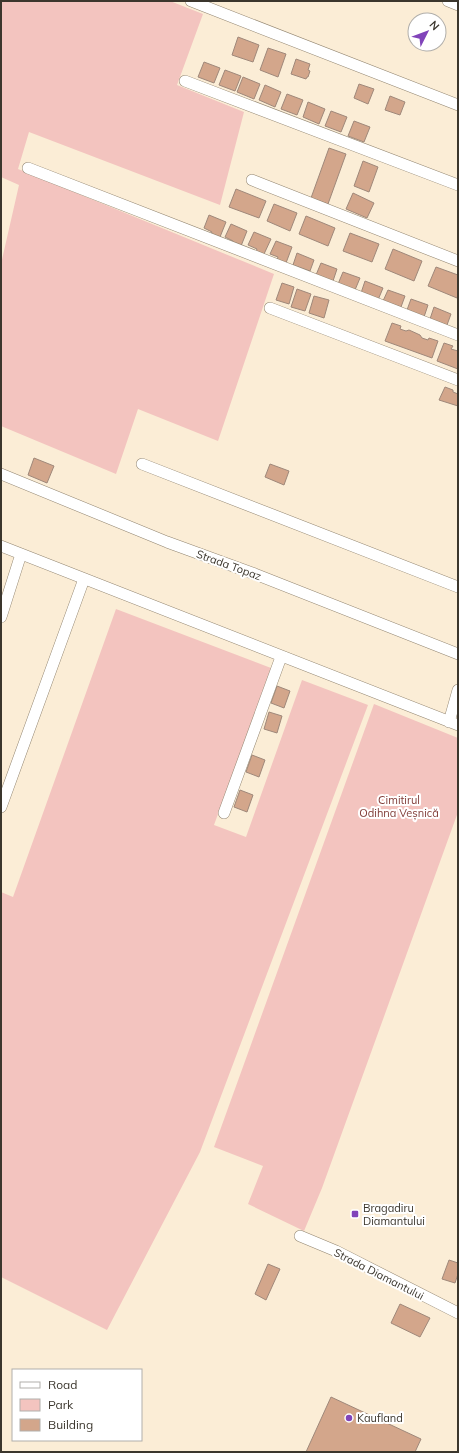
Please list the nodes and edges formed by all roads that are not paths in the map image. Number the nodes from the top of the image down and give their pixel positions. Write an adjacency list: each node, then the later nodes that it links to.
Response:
1 (192, 1): 5 (street)
2 (448, 1): 3 (street)
3 (458, 5)
4 (185, 81): 8 (street)
5 (458, 105)
6 (28, 168): 11 (street)
7 (252, 180): 9 (street)
8 (458, 185)
9 (458, 261)
10 (270, 308): 12 (street)
11 (458, 335)
12 (458, 380)
13 (142, 464): 18 (street)
14 (1, 474): 20 (street, Strada Topaz)
15 (1, 546): 16 (street)
16 (21, 554): 17 (street); 19 (street)
17 (84, 579): 21 (street); 24 (street)
18 (458, 586)
19 (1, 617)
20 (458, 654)
21 (281, 657): 23 (street); 25 (street)
22 (458, 690): 23 (street)
23 (453, 724)
24 (1, 807)
25 (224, 813)
26 (300, 1236): 27 (street, Strada Diamantului)
27 (458, 1313)

